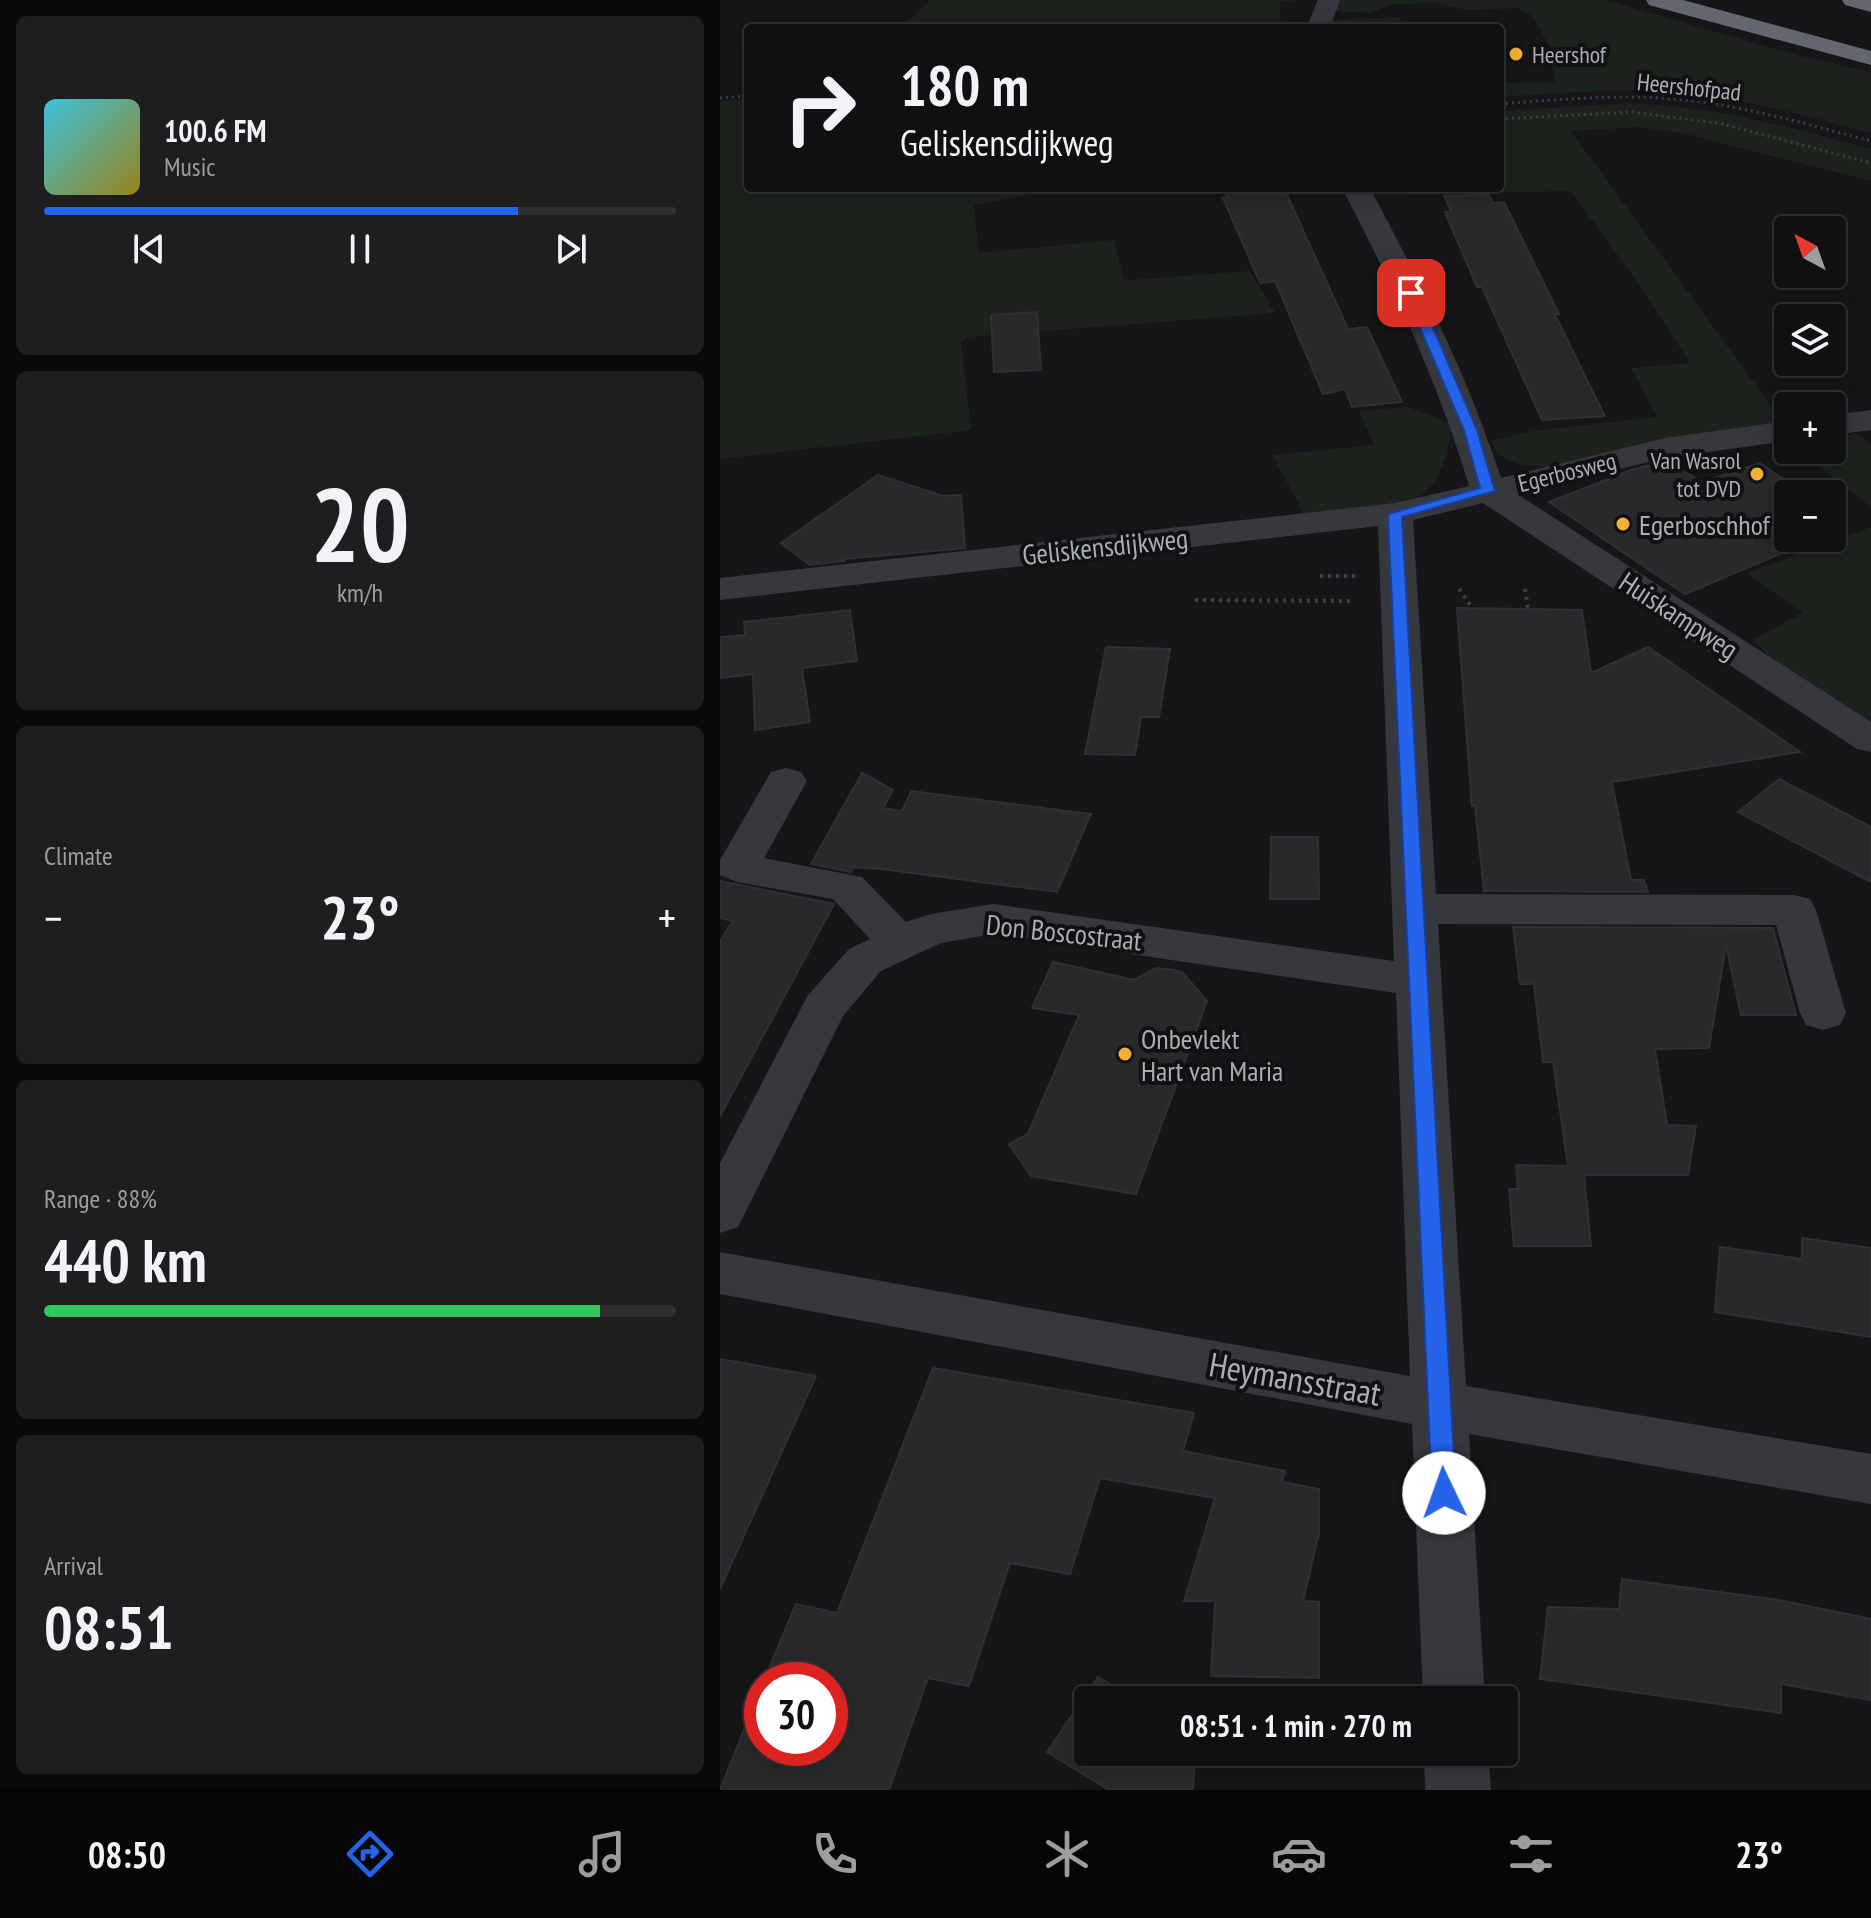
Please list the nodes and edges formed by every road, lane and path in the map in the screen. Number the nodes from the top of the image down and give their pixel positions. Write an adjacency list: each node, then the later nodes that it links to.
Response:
1 (1329, 0): 6 (street)
2 (1657, 0): 8 (highway)
3 (1742, 0): 7 (highway)
4 (1853, 0): 5 (highway)
5 (1871, 5)
6 (1320, 24)
7 (1871, 34)
8 (1871, 58)
9 (744, 96): 10 (path)
10 (720, 98)
11 (1504, 104): 13 (path, Heershofpad)
12 (1504, 119): 14 (path)
13 (1871, 141)
14 (1871, 163)
15 (1358, 192): 19 (street)
16 (1871, 420): 17 (street)
17 (1846, 423)
18 (1774, 433): 19 (street, Egerbosweg)
19 (1488, 491): 20 (street, Geliskensdijkweg); 28 (street, Huiskampweg)
20 (1395, 514): 21 (street, Geliskensdijkweg); 25 (street)
21 (720, 589)
22 (1459, 589): 26 (path)
23 (1525, 589): 27 (path)
24 (1195, 600): 25 (path)
25 (1399, 601): 30 (street)
26 (1473, 609)
27 (1528, 609)
28 (1871, 740)
29 (786, 781): 31 (street)
30 (1413, 909): 32 (street); 33 (street)
31 (900, 943): 32 (street, Don Boscostraat); 34 (street, Don Boscostraat)
32 (1417, 980): 36 (street)
33 (1823, 1013)
34 (720, 1213)
35 (720, 1273): 36 (street, Heymansstraat)
36 (1440, 1405): 37 (street, Heymansstraat); 38 (street)
37 (1871, 1479)
38 (1453, 1686)
39 (1457, 1766): 40 (street)
40 (1458, 1790)

